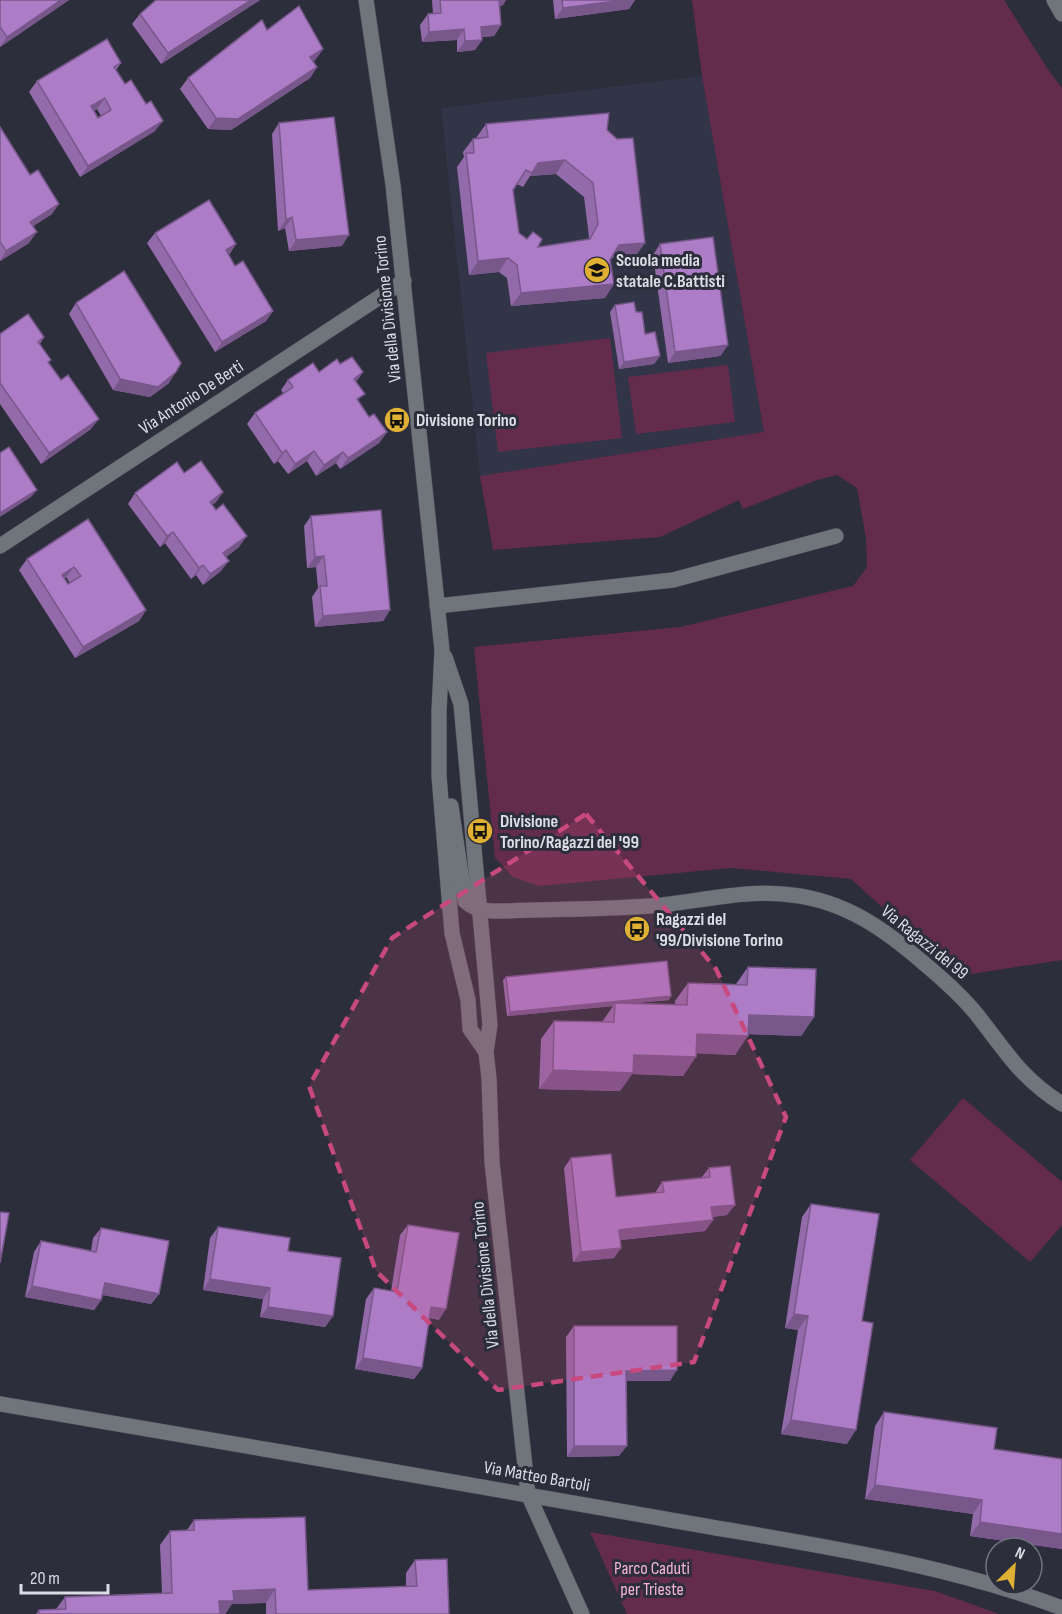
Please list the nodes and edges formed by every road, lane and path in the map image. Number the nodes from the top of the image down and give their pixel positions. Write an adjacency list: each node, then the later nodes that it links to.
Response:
1 (366, 0): 4 (street, Via della Divisione Torino)
2 (1054, 0): 3 (street)
3 (1062, 14)
4 (404, 281): 6 (street, Via Antonio De Berti); 7 (street, Via della Divisione Torino)
5 (836, 536): 7 (street)
6 (0, 546)
7 (437, 606): 8 (street, Via della Divisione Torino)
8 (442, 650): 9 (street, Via della Divisione Torino); 10 (street, Via della Divisione Torino)
9 (439, 759): 10 (street); 11 (street, Via della Divisione Torino)
10 (480, 909): 11 (street, Via della Divisione Torino); 12 (street, Via Ragazzi del 99)
11 (486, 1052): 14 (street, Via della Divisione Torino)
12 (1062, 1104)
13 (0, 1404): 14 (street, Via Matteo Bartoli)
14 (528, 1494): 15 (street, Via Matteo Bartoli); 16 (street, Via della Divisione Torino)
15 (1062, 1608)
16 (582, 1614)

